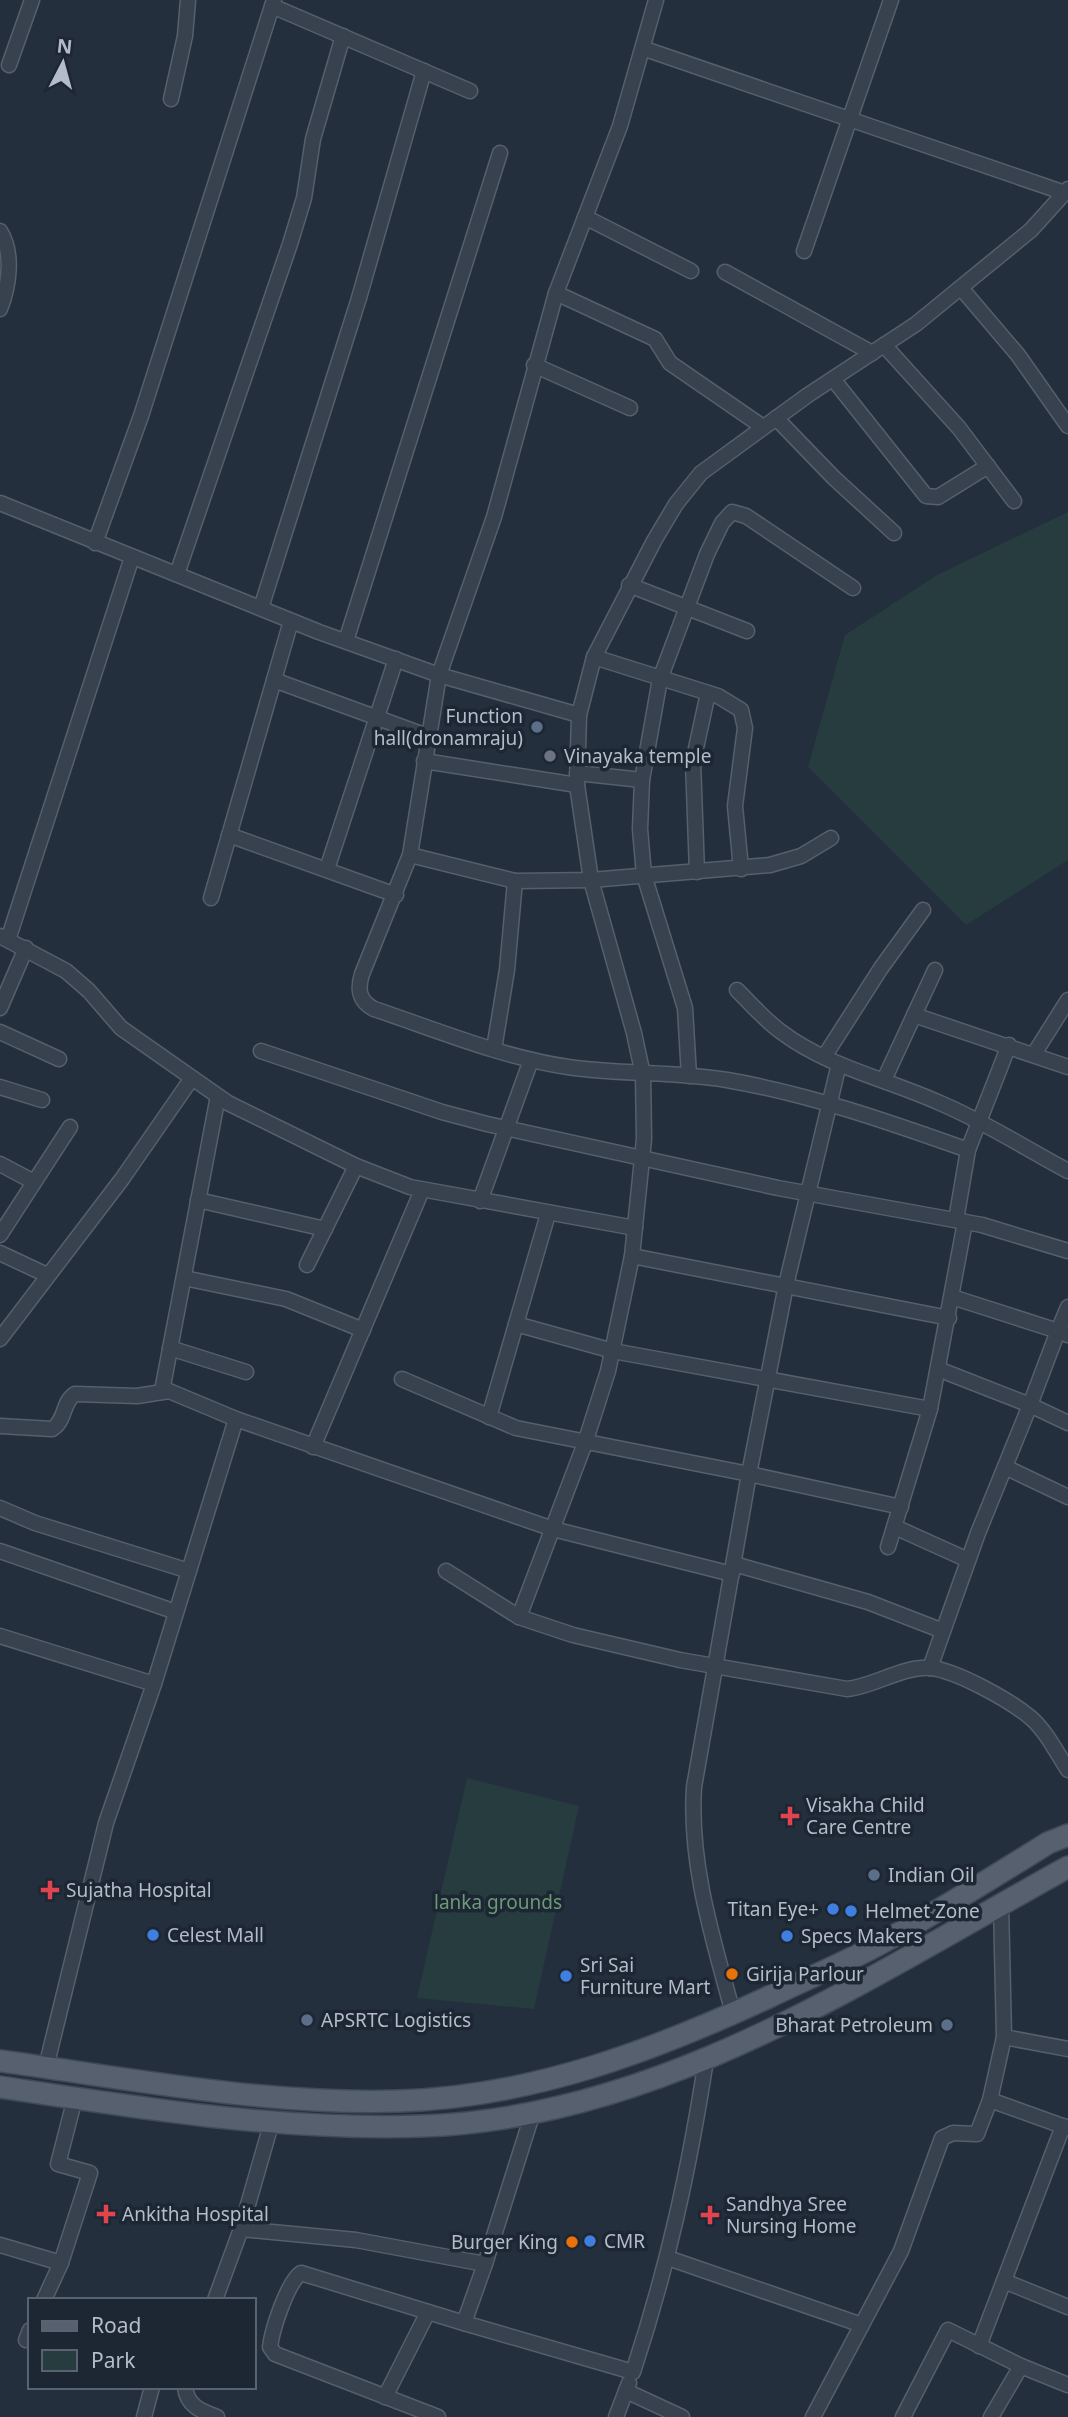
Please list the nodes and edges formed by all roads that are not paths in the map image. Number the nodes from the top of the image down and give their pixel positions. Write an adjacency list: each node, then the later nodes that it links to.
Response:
1 (32, 0): 8 (street)
2 (188, 0): 11 (street)
3 (656, 0): 7 (street)
4 (891, 0): 12 (street)
5 (273, 3): 6 (street); 35 (street)
6 (343, 36): 9 (street); 37 (street)
7 (645, 49): 12 (street); 15 (street)
8 (9, 65)
9 (424, 71): 10 (street); 40 (street)
10 (470, 91)
11 (171, 100)
12 (849, 120): 14 (street); 17 (street)
13 (500, 153): 44 (street)
14 (1067, 191): 20 (street)
15 (584, 217): 18 (street); 21 (street)
16 (0, 231): 22 (street)
17 (804, 251)
18 (691, 271)
19 (725, 272): 24 (street)
20 (961, 288): 23 (street); 29 (street)
21 (556, 293): 25 (street); 30 (street)
22 (0, 309)
23 (884, 345): 24 (street); 31 (street)
24 (872, 353): 26 (street)
25 (534, 365): 27 (street); 47 (street)
26 (833, 379): 28 (street); 31 (street)
27 (630, 408)
28 (776, 418): 30 (street); 34 (street)
29 (1068, 426)
30 (764, 427): 38 (street)
31 (988, 467): 32 (street)
32 (1014, 501)
33 (0, 503): 35 (street)
34 (894, 533)
35 (95, 543): 36 (street)
36 (132, 557): 37 (street); 69 (street)
37 (177, 574): 40 (street)
38 (629, 585): 41 (street); 45 (street)
39 (853, 588): 41 (street)
40 (261, 608): 42 (street)
41 (688, 608): 43 (street); 48 (street)
42 (292, 621): 44 (street); 49 (street)
43 (747, 631)
44 (346, 641): 46 (street)
45 (594, 657): 48 (street); 51 (street)
46 (396, 659): 47 (street); 52 (street)
47 (439, 674): 51 (street); 53 (street)
48 (660, 679): 50 (street); 56 (street)
49 (274, 680): 52 (street); 57 (street)
50 (708, 693): 61 (street); 62 (street)
51 (579, 715): 55 (street)
52 (376, 718): 53 (street); 60 (street)
53 (427, 736): 54 (street)
54 (424, 761): 55 (street); 59 (street)
55 (577, 779): 56 (street); 64 (street)
56 (642, 780): 63 (street)
57 (229, 835): 60 (street); 67 (street)
58 (831, 838): 61 (street)
59 (411, 855): 65 (street); 66 (street)
60 (327, 869): 66 (street)
61 (741, 869): 62 (street)
62 (697, 872): 63 (street)
63 (644, 875): 64 (street); 87 (street)
64 (591, 880): 65 (street); 86 (street)
65 (515, 881): 78 (street)
66 (396, 895): 78 (street)
67 (211, 898)
68 (923, 910): 81 (street)
69 (4, 938): 70 (street)
70 (26, 948): 74 (street); 88 (street)
71 (935, 970): 75 (street)
72 (737, 990): 81 (street)
73 (1068, 1000): 80 (street)
74 (0, 1007)
75 (914, 1015): 77 (street); 89 (street)
76 (0, 1032): 82 (street)
77 (1009, 1045): 80 (street); 94 (street)
78 (494, 1049): 83 (street)
79 (261, 1051): 96 (street)
80 (1034, 1054): 85 (street)
81 (824, 1057): 84 (street)
82 (59, 1059)
83 (531, 1060): 86 (street); 96 (street)
84 (839, 1063): 89 (street); 93 (street)
85 (1068, 1067)
86 (643, 1075): 87 (street); 98 (street)
87 (689, 1076): 93 (street)
88 (192, 1078): 91 (street); 116 (street)
89 (884, 1080): 94 (street)
90 (0, 1087): 92 (street)
91 (218, 1096): 100 (street); 105 (street)
92 (42, 1100)
93 (829, 1105): 97 (street); 104 (street)
94 (978, 1120): 97 (street); 101 (street)
95 (69, 1128): 102 (street)
96 (507, 1129): 98 (street); 106 (street)
97 (968, 1150): 108 (street)
98 (642, 1161): 104 (street); 109 (street)
99 (0, 1164): 102 (street)
100 (356, 1166): 103 (street); 110 (street)
101 (1068, 1171)
102 (34, 1182): 111 (street)
103 (422, 1190): 106 (street); 123 (street)
104 (807, 1194): 108 (street); 118 (street)
105 (198, 1200): 110 (street); 117 (street)
106 (480, 1201): 107 (street)
107 (548, 1214): 109 (street); 122 (street)
108 (960, 1221): 112 (street); 119 (street)
109 (635, 1228): 114 (street)
110 (325, 1229): 115 (street)
111 (0, 1235)
112 (1068, 1251)
113 (0, 1253): 116 (street)
114 (632, 1256): 118 (street); 127 (street)
115 (307, 1265)
116 (47, 1275): 125 (street)
117 (184, 1278): 123 (street); 126 (street)
118 (786, 1285): 121 (street); 131 (street)
119 (952, 1297): 121 (street); 124 (street)
120 (1068, 1307): 124 (street)
121 (949, 1318): 128 (street)
122 (516, 1324): 127 (street); 135 (street)
123 (363, 1329): 140 (street)
124 (1063, 1333): 133 (street)
125 (0, 1339)
126 (170, 1348): 129 (street); 132 (street)
127 (613, 1351): 131 (street); 139 (street)
128 (938, 1369): 133 (street); 134 (street)
129 (246, 1372)
130 (402, 1379): 135 (street)
131 (767, 1381): 134 (street); 142 (street)
132 (162, 1391): 136 (street); 138 (street)
133 (1030, 1405): 137 (street); 141 (street)
134 (930, 1409): 144 (street)
135 (489, 1417): 139 (street)
136 (236, 1419): 140 (street); 153 (street)
137 (1068, 1423)
138 (0, 1426)
139 (585, 1443): 142 (street); 147 (street)
140 (313, 1447): 147 (street)
141 (1005, 1467): 143 (street); 150 (street)
142 (749, 1474): 144 (street); 151 (street)
143 (1068, 1497)
144 (901, 1507): 146 (street)
145 (0, 1508): 153 (street)
146 (895, 1527): 148 (street); 150 (street)
147 (553, 1529): 151 (street); 155 (street)
148 (888, 1548)
149 (0, 1551): 154 (street)
150 (968, 1560): 156 (street)
151 (733, 1569): 156 (street); 158 (street)
152 (446, 1571): 155 (street)
153 (189, 1572): 154 (street)
154 (176, 1612): 160 (street)
155 (519, 1617): 158 (street)
156 (943, 1631): 159 (street)
157 (0, 1636): 160 (street)
158 (715, 1665): 159 (street); 166 (street)
159 (930, 1668): 161 (street)
160 (155, 1684): 171 (street)
161 (1068, 1770)
162 (1068, 1821): 163 (main road)
163 (1058, 1839): 166 (main road)
164 (1068, 1867): 165 (main road)
165 (1001, 1904): 167 (street); 169 (main road)
166 (733, 2013): 171 (main road)
167 (1004, 2036): 168 (street); 174 (street)
168 (1068, 2049)
169 (706, 2060): 175 (main road); 180 (street)
170 (0, 2061): 171 (main road)
171 (46, 2067)
172 (0, 2087): 173 (main road)
173 (75, 2098): 176 (main road); 181 (street)
174 (990, 2100): 177 (street); 189 (street)
175 (533, 2112): 176 (main road); 182 (street)
176 (272, 2121): 178 (street)
177 (1066, 2127): 183 (street)
178 (241, 2229): 182 (street); 185 (street)
179 (0, 2245): 181 (street)
180 (668, 2258): 189 (street); 192 (street)
181 (61, 2263): 184 (street)
182 (485, 2264): 188 (street)
183 (1004, 2281): 186 (street); 190 (street)
184 (45, 2298)
185 (216, 2298)
186 (1068, 2307)
187 (428, 2312): 188 (street); 197 (street); 197 (street)
188 (464, 2323): 192 (street)
189 (862, 2325): 203 (street)
190 (979, 2346): 191 (street); 204 (street)
191 (1021, 2366): 193 (street); 205 (street)
192 (633, 2372): 196 (street)
193 (1068, 2385)
194 (151, 2389): 198 (street)
195 (185, 2389): 199 (street)
196 (626, 2390): 201 (street); 202 (street)
197 (385, 2397): 200 (street)
198 (144, 2417)
199 (217, 2417)
200 (438, 2417)
201 (616, 2417)
202 (682, 2417)
203 (813, 2417)
204 (903, 2417)
205 (991, 2417)

